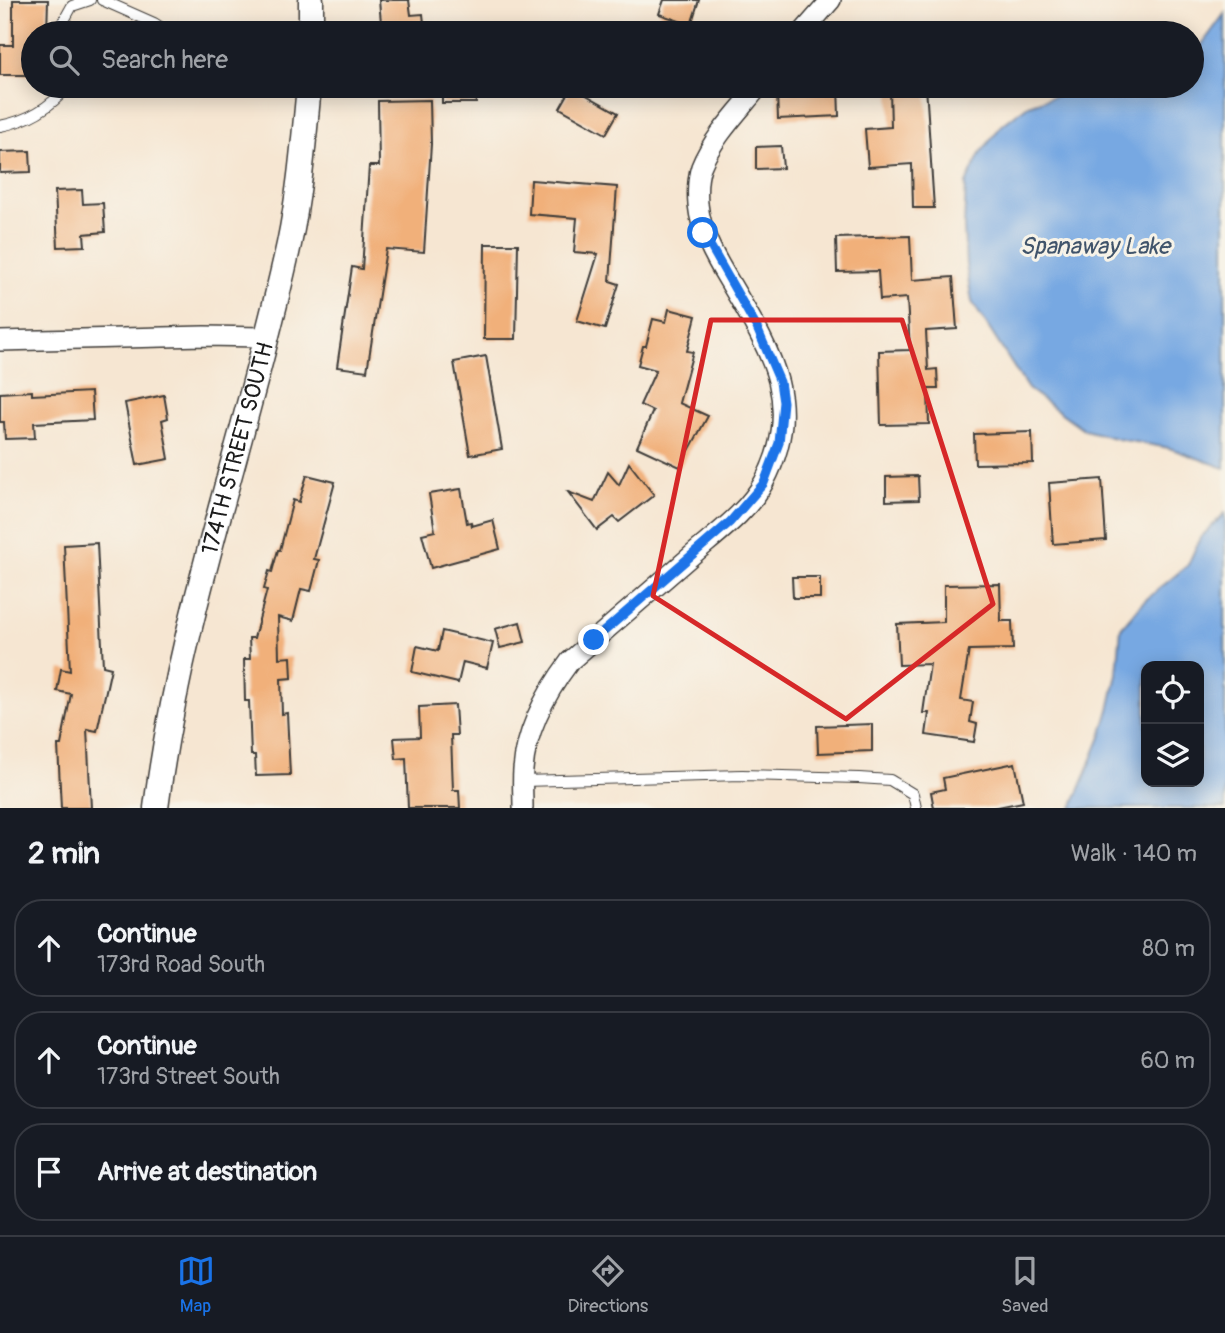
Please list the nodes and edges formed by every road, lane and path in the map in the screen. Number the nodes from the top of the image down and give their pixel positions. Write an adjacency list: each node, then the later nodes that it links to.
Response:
1 (90, 0): 5 (lane)
2 (102, 0): 6 (lane)
3 (310, 0): 7 (street)
4 (831, 0): 8 (street)
5 (64, 21)
6 (149, 21)
7 (311, 21)
8 (813, 21)
9 (56, 98): 12 (lane)
10 (307, 98): 13 (street, 174TH STREET SOUTH)
11 (749, 98): 15 (street)
12 (0, 126)
13 (267, 337): 14 (street); 16 (street, 174TH STREET SOUTH)
14 (0, 341)
15 (523, 782): 17 (street); 18 (lane)
16 (156, 808)
17 (523, 808)
18 (916, 808)

